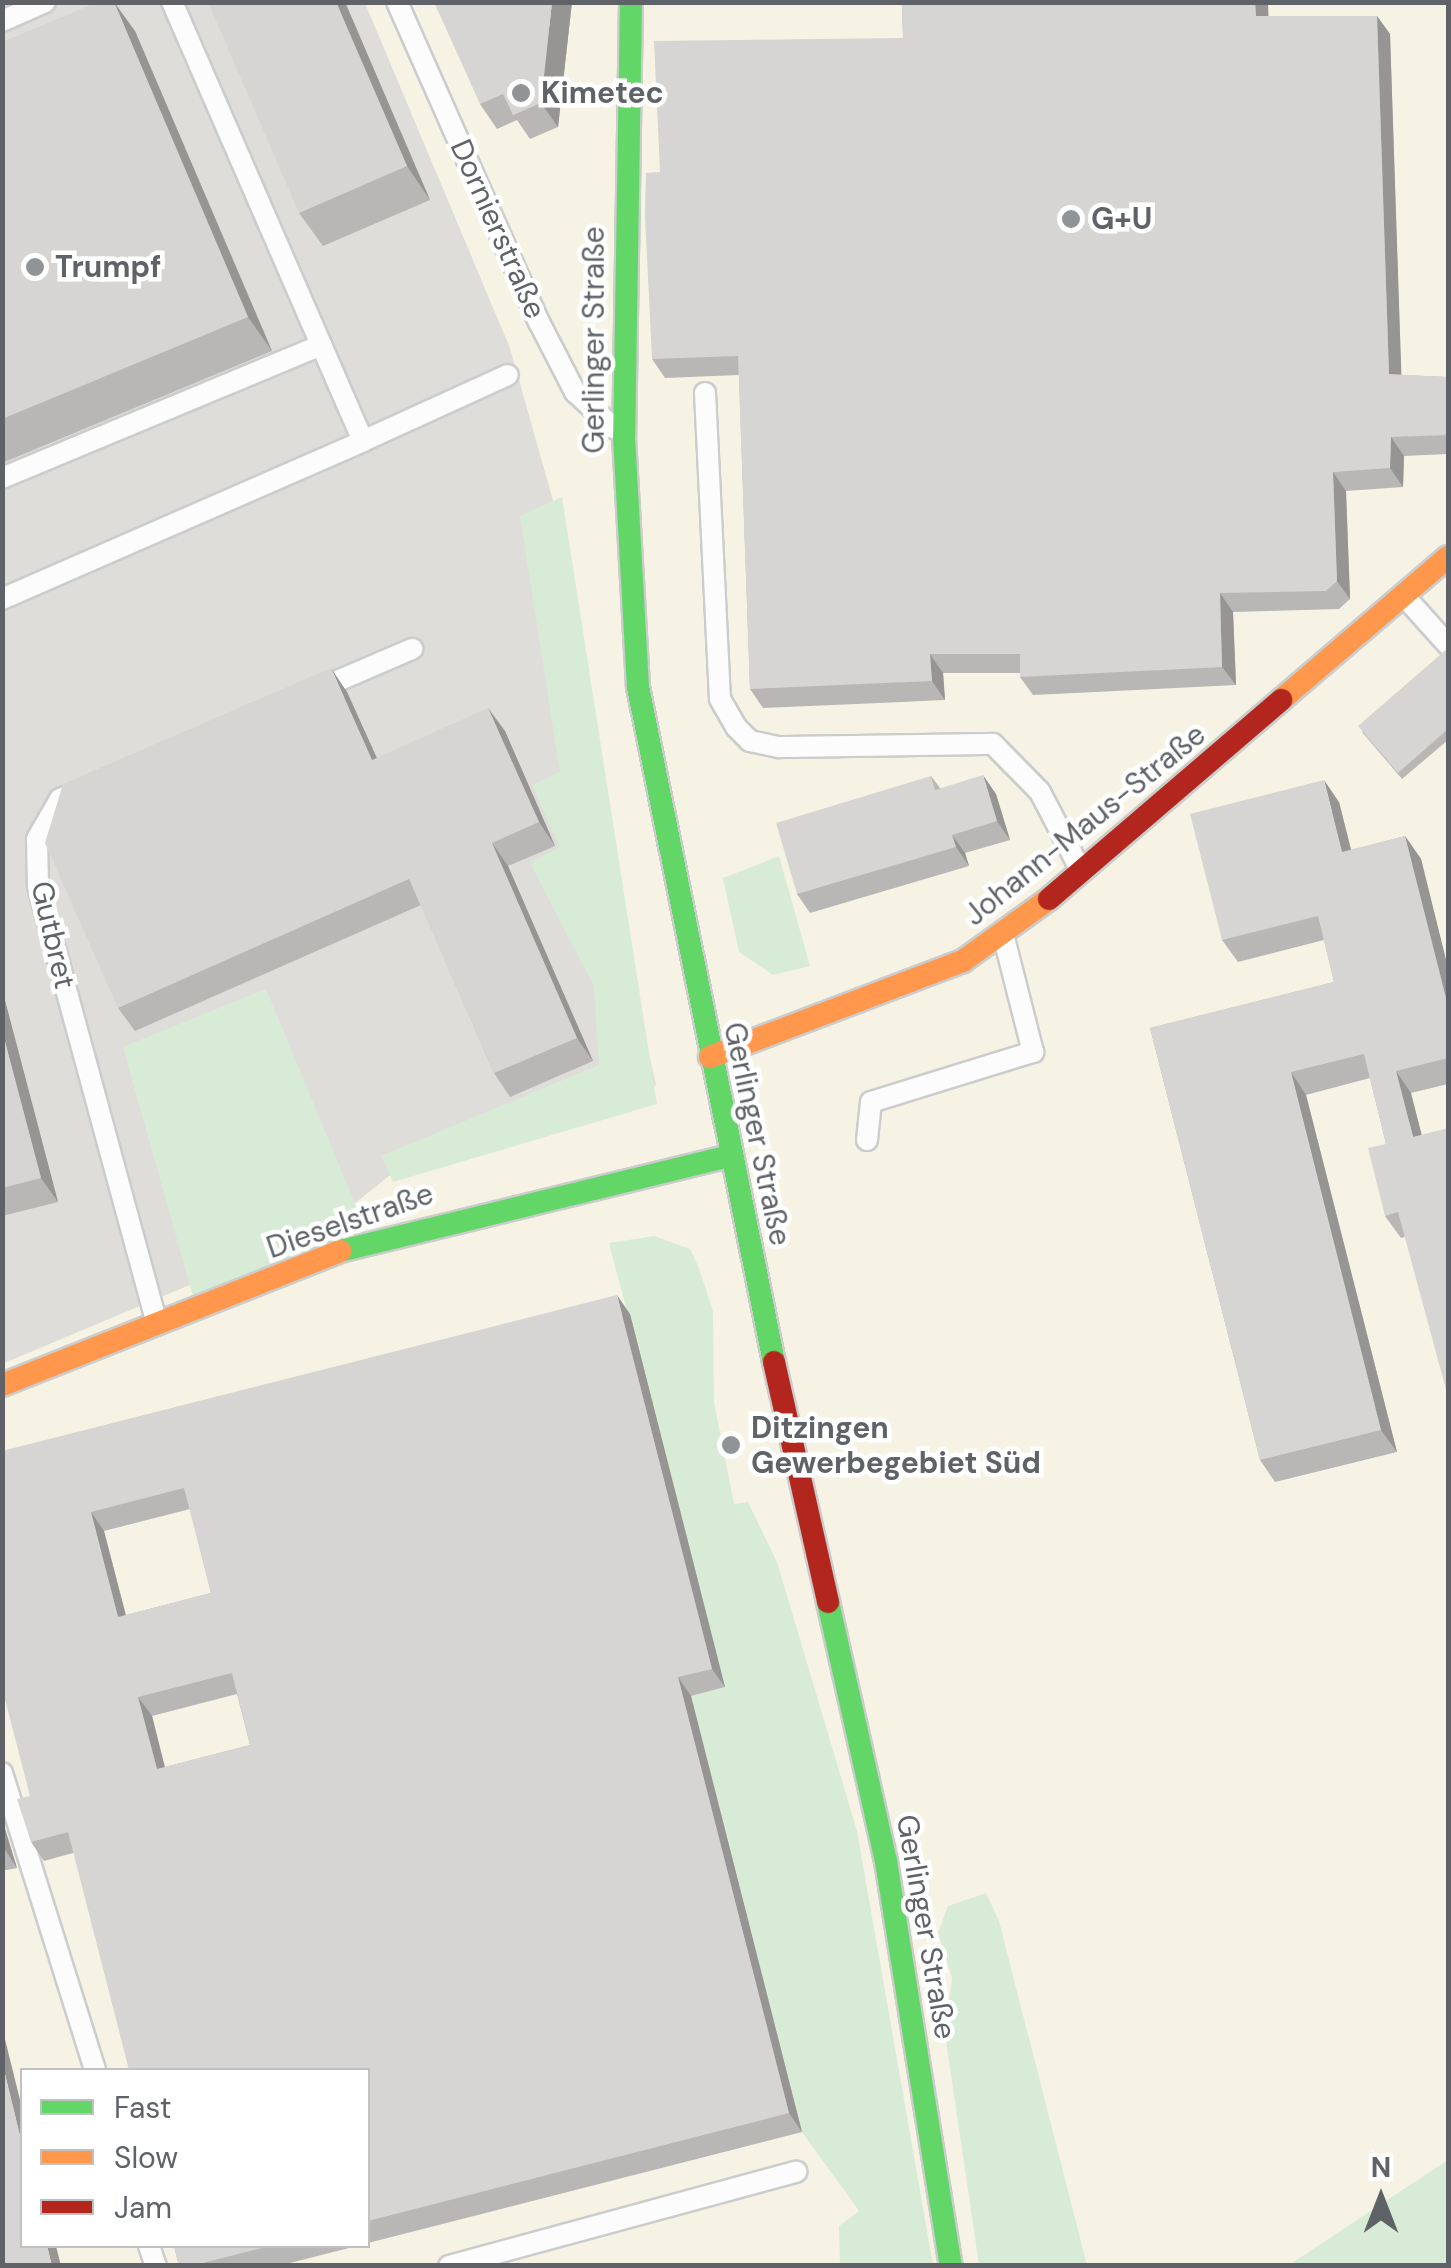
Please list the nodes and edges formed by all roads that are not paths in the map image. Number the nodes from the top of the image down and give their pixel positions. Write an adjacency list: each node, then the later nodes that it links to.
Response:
1 (45, 2): 5 (lane)
2 (172, 2): 6 (lane)
3 (397, 2): 9 (lane, Dornierstraße)
4 (631, 2): 9 (main road, Gerlinger Straße)
5 (2, 22)
6 (322, 345): 10 (lane); 11 (lane)
7 (508, 375): 10 (lane)
8 (705, 394): 19 (lane)
9 (624, 437): 21 (main road, Gerlinger Straße)
10 (362, 440): 14 (lane)
11 (2, 478)
12 (1448, 557): 13 (main road, Johann-Maus-Straße)
13 (1404, 596): 15 (lane); 19 (main road, Johann-Maus-Straße)
14 (2, 599)
15 (1448, 645)
16 (412, 649): 17 (lane)
17 (289, 702)
18 (95, 784): 24 (lane, Gutbret)
19 (1081, 871): 20 (main road, Johann-Maus-Straße)
20 (1002, 932): 21 (main road, Johann-Maus-Straße); 22 (lane)
21 (710, 1057): 23 (main road, Gerlinger Straße)
22 (867, 1140)
23 (730, 1156): 24 (main road, Dieselstraße); 30 (main road, Gerlinger Straße)
24 (158, 1328): 25 (main road, Dieselstraße)
25 (2, 1385)
26 (2, 1773): 27 (lane)
27 (94, 2068)
28 (796, 2172): 29 (lane)
29 (449, 2266)
30 (951, 2266)

